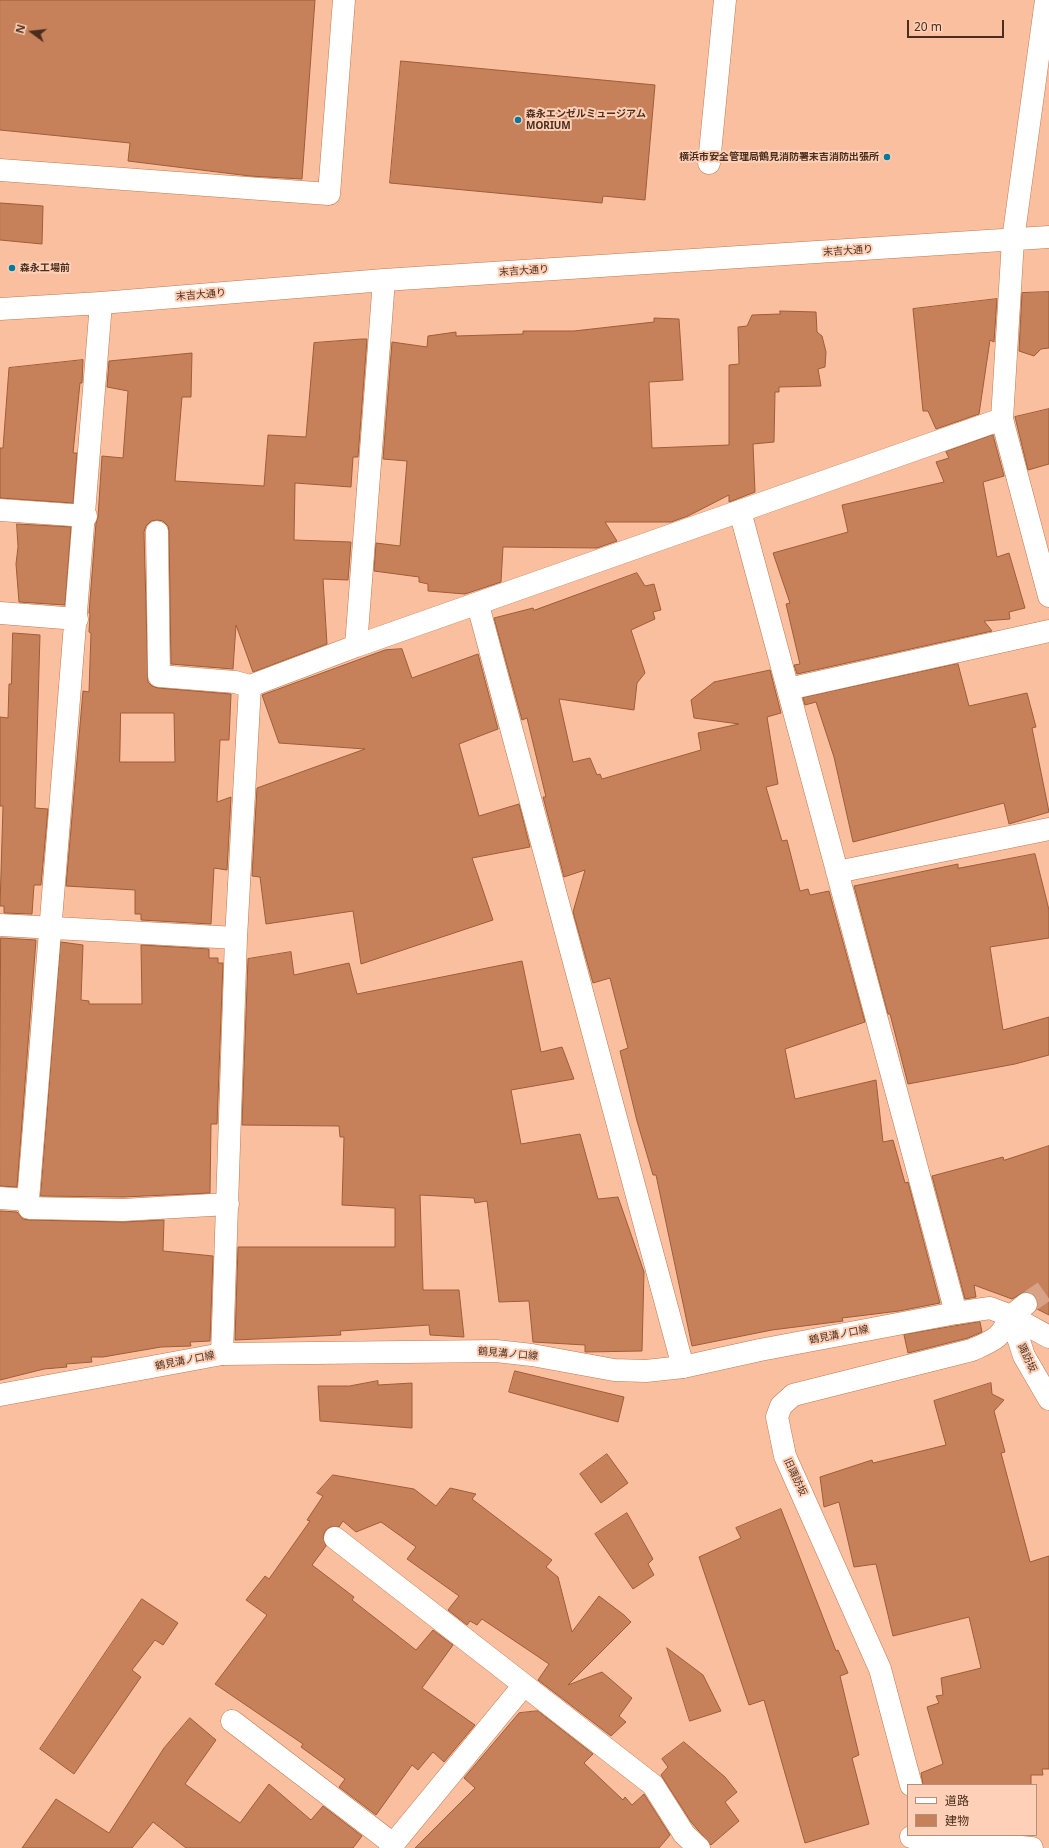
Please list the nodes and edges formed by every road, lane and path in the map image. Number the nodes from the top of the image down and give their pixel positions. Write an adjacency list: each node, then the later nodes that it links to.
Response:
1 (344, 0): 5 (street)
2 (725, 0): 4 (street)
3 (1046, 0): 7 (street)
4 (710, 162)
5 (0, 170)
6 (1049, 237): 7 (street, 末吉大通り)
7 (1013, 240): 8 (street, 末吉大通り); 11 (street)
8 (384, 280): 9 (street, 末吉大通り); 21 (street)
9 (102, 303): 10 (street, 末吉大通り); 14 (street)
10 (0, 309)
11 (1002, 419): 13 (street); 16 (street)
12 (0, 510): 14 (street)
13 (740, 511): 17 (street); 23 (street)
14 (86, 516): 19 (street)
15 (157, 532): 22 (street)
16 (1049, 596)
17 (478, 604): 21 (street); 36 (street)
18 (0, 614): 19 (street)
19 (77, 619): 27 (street)
20 (1049, 631): 23 (street)
21 (356, 646): 22 (street)
22 (250, 686): 28 (street)
23 (788, 689): 25 (street)
24 (1049, 829): 25 (street)
25 (837, 872): 33 (street)
26 (0, 925): 27 (street)
27 (49, 927): 28 (street); 30 (street)
28 (236, 938): 31 (street)
29 (0, 1198): 30 (street)
30 (28, 1200): 31 (street)
31 (228, 1204): 35 (street)
32 (1018, 1310): 33 (street, 鶴見溝ノ口線); 34 (street, 鶴見溝ノ口線); 38 (street, 諏訪坂); 42 (street, 旧諏訪坂)
33 (956, 1313): 36 (street, 鶴見溝ノ口線)
34 (1049, 1336)
35 (222, 1354): 36 (street, 鶴見溝ノ口線); 37 (street, 鶴見溝ノ口線)
36 (683, 1367)
37 (0, 1395)
38 (1049, 1399)
39 (335, 1538): 40 (street)
40 (524, 1685): 44 (street); 45 (street)
41 (232, 1721): 44 (street)
42 (911, 1784)
43 (910, 1840): 46 (street)
44 (391, 1846)
45 (699, 1848)
46 (1032, 1848)

